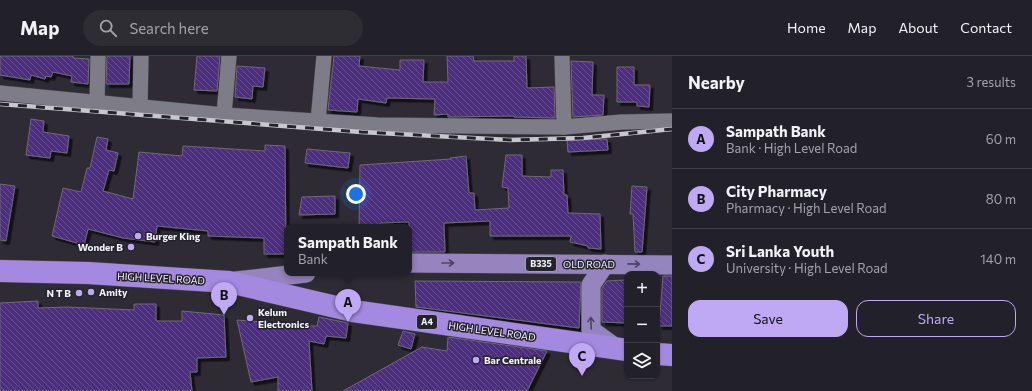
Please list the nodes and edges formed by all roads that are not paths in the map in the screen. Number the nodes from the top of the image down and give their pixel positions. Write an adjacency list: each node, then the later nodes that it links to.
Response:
1 (98, 56): 7 (street)
2 (141, 56): 8 (street)
3 (229, 56): 9 (street)
4 (324, 56): 10 (street)
5 (562, 56): 12 (street)
6 (0, 93): 7 (street)
7 (97, 103): 8 (street)
8 (140, 108): 9 (street)
9 (224, 115): 10 (street)
10 (318, 121): 12 (street)
11 (672, 121): 12 (street)
12 (564, 127)
13 (412, 263): 14 (main road, OLD ROAD / B335, one-way to 14)
14 (605, 264): 15 (main road, OLD ROAD / B335, one-way to 15); 19 (main road, one-way to 14)
15 (672, 265)
16 (0, 271): 18 (highway, HIGH LEVEL ROAD / A4)
17 (284, 276): 18 (main road)
18 (229, 282): 19 (highway, HIGH LEVEL ROAD / A4)
19 (622, 349)
20 (660, 354): 21 (highway)
21 (672, 355)

